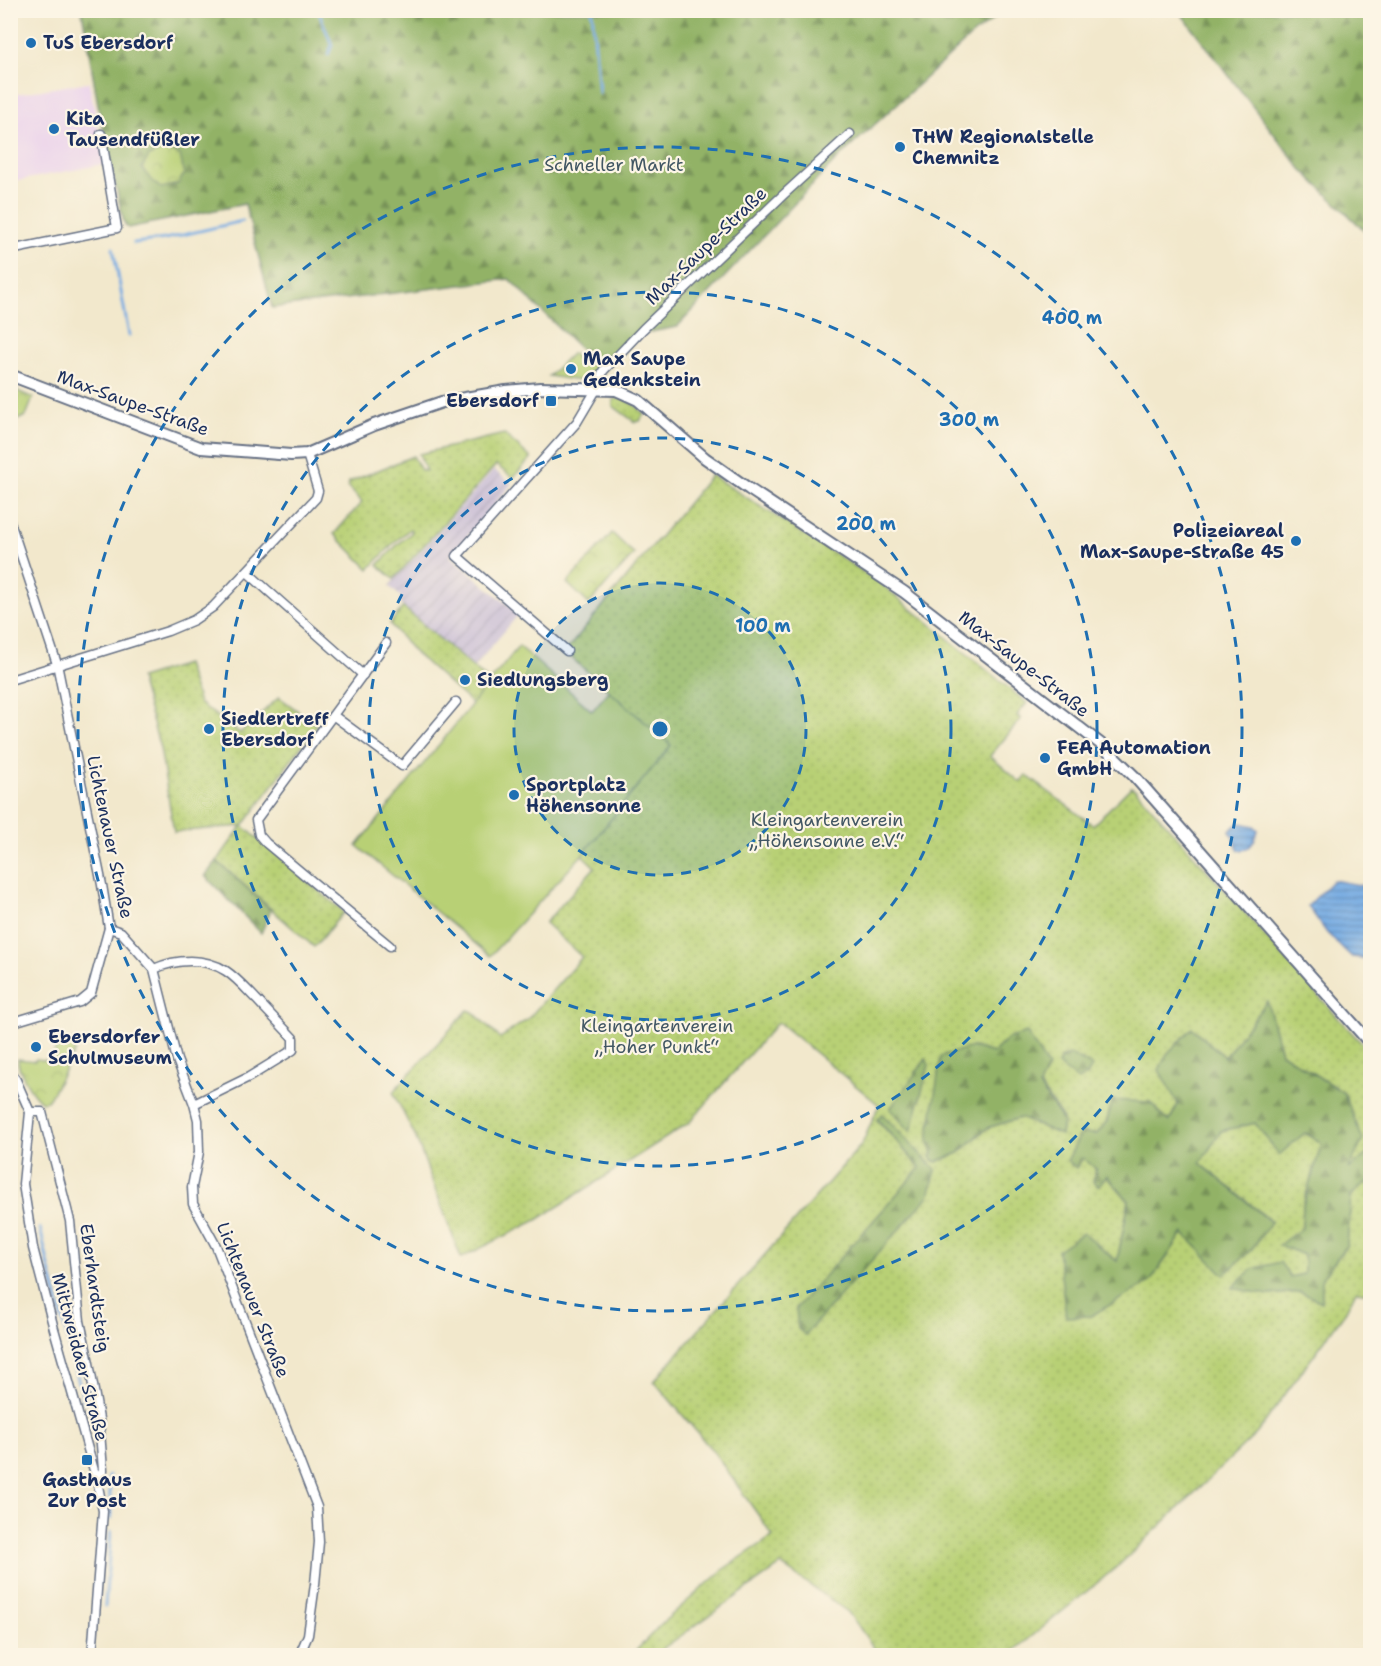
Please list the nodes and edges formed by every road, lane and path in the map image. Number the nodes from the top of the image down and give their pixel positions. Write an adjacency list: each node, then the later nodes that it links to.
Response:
1 (101, 134): 3 (street)
2 (850, 134): 5 (street, Max-Saupe-Straße)
3 (10, 250)
4 (10, 375): 6 (street, Max-Saupe-Straße)
5 (596, 390): 6 (street, Max-Saupe-Straße); 10 (street, Max-Saupe-Straße); 20 (street, Max-Saupe-Straße)
6 (307, 454): 8 (street)
7 (10, 522): 11 (street, Lichtenauer Straße)
8 (247, 572): 11 (street); 12 (street)
9 (386, 643): 12 (street)
10 (567, 651)
11 (57, 664): 13 (street); 16 (street, Lichtenauer Straße)
12 (363, 675): 15 (street)
13 (10, 680)
14 (456, 702): 15 (street)
15 (334, 716): 17 (street)
16 (109, 928): 18 (street, Lichtenauer Straße); 19 (street)
17 (390, 946)
18 (154, 969): 22 (street, Lichtenauer Straße); 22 (street)
19 (10, 1023)
20 (1371, 1043)
21 (10, 1072): 23 (street, Mittweidaer Straße)
22 (194, 1104): 26 (street, Lichtenauer Straße)
23 (30, 1112): 24 (street, Mittweidaer Straße); 24 (street, Eberhardtsteig)
24 (97, 1481): 25 (street, Mittweidaer Straße)
25 (92, 1656)
26 (299, 1656)

